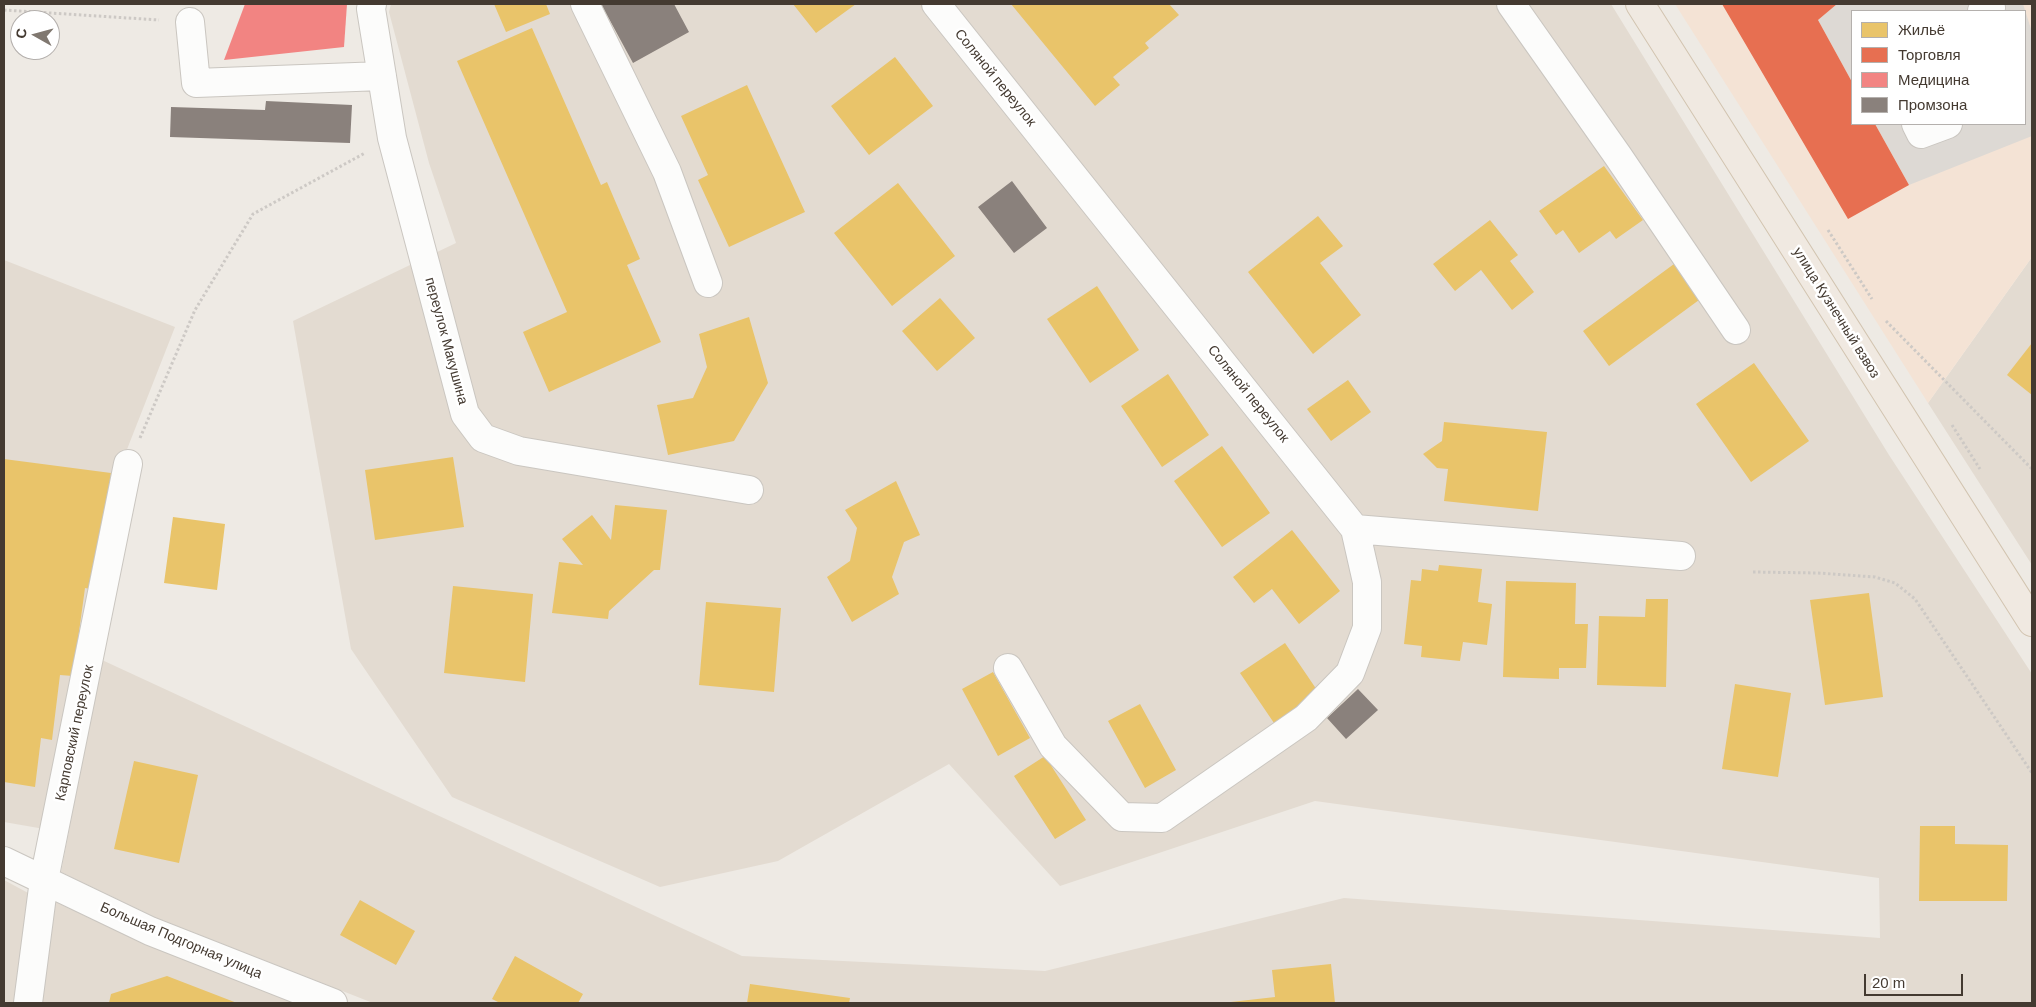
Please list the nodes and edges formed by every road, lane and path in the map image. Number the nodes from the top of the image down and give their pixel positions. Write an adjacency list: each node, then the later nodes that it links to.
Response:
1 (372, 4): 8 (street, переулок Макушина)
2 (584, 4): 13 (street)
3 (936, 4): 22 (street, Соляной переулок)
4 (1510, 4): 16 (street)
5 (1640, 4): 25 (main road, улица Кузнечный взвоз)
6 (4, 10): 7 (path)
7 (190, 22): 8 (street)
8 (382, 76): 11 (street, переулок Макушина)
9 (1916, 125): 10 (street)
10 (1945, 125)
11 (392, 138): 18 (path); 21 (street, переулок Макушина)
12 (1828, 230): 14 (path)
13 (708, 284)
14 (1872, 298)
15 (1886, 320): 19 (path)
16 (1736, 330)
17 (1952, 425): 20 (path)
18 (128, 464): 29 (street, Карповский переулок)
19 (2032, 468)
20 (1980, 469)
21 (749, 490)
22 (1356, 529): 23 (street); 26 (street)
23 (1681, 556)
24 (1753, 572): 27 (path)
25 (2032, 622)
26 (1008, 668)
27 (2032, 773)
28 (4, 861): 29 (street, Большая Подгорная улица)
29 (44, 880): 30 (street, Карповский переулок); 31 (street, Большая Подгорная улица)
30 (28, 1003)
31 (333, 1003)

